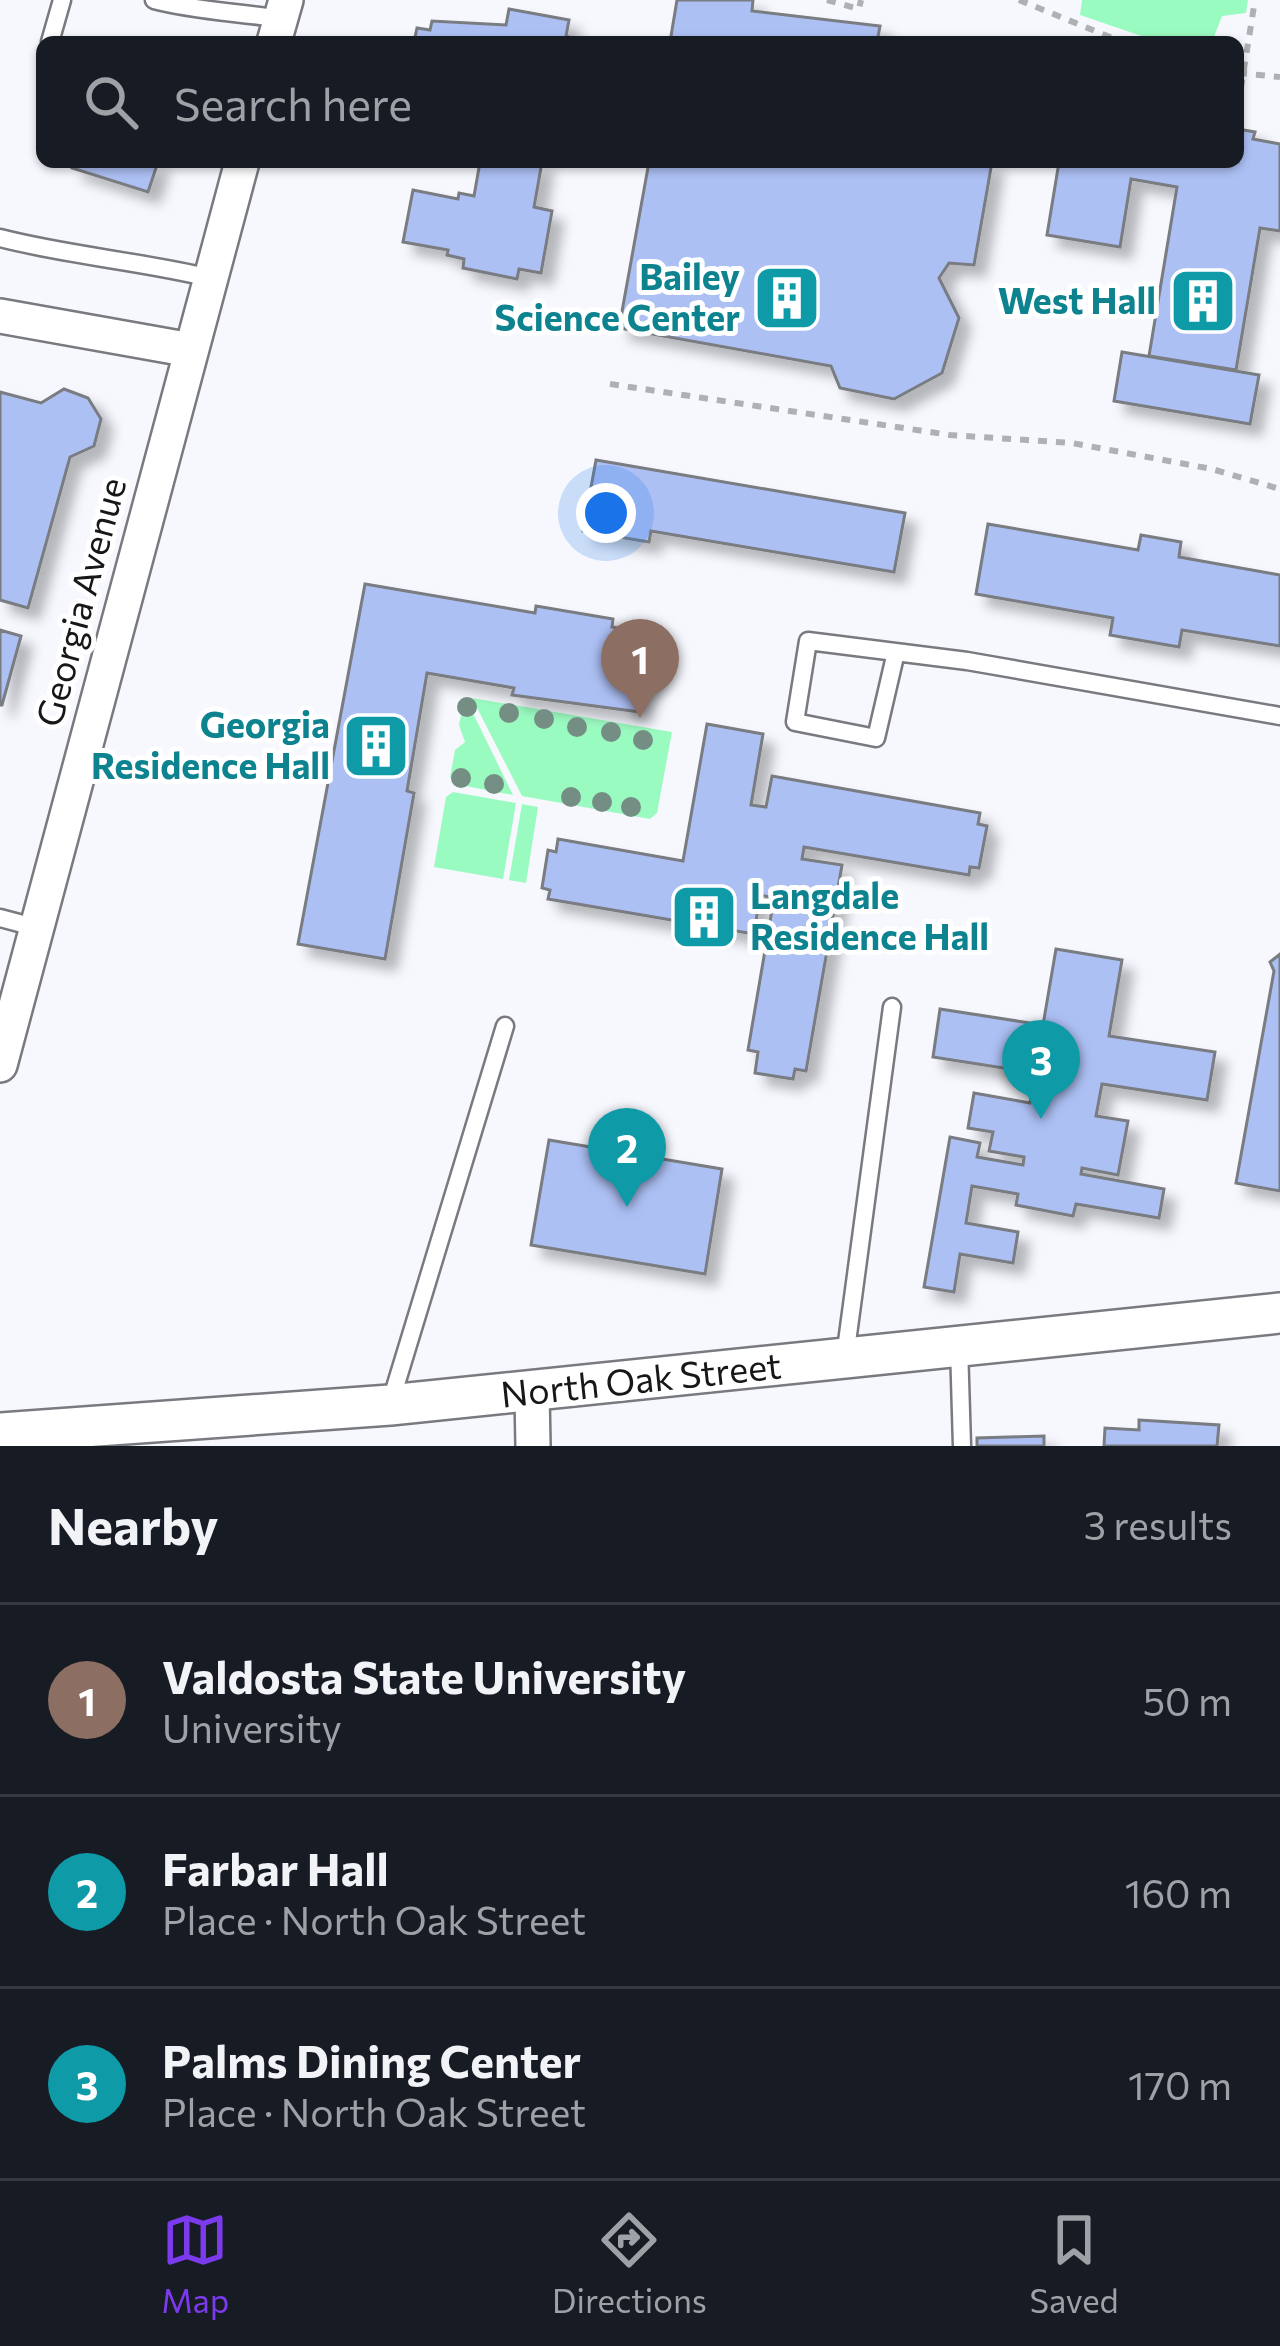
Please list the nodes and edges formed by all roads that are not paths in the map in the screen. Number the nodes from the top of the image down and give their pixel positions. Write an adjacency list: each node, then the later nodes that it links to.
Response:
1 (62, 0): 4 (lane)
2 (154, 0): 3 (lane)
3 (280, 20)
4 (52, 36)
5 (240, 168): 7 (street, Georgia Avenue)
6 (0, 238): 7 (lane)
7 (210, 278): 9 (street, Georgia Avenue)
8 (0, 316): 9 (street)
9 (191, 350): 13 (street, Georgia Avenue)
10 (896, 652): 10 (lane); 11 (lane)
11 (1280, 716)
12 (0, 918): 13 (lane)
13 (34, 927): 16 (street, Georgia Avenue)
14 (892, 1007): 19 (lane)
15 (505, 1026): 21 (lane)
16 (0, 1065)
17 (1280, 1313): 18 (street, North Oak Street)
18 (959, 1346): 19 (street, North Oak Street); 24 (lane)
19 (845, 1358): 20 (street, North Oak Street)
20 (532, 1392): 21 (street, North Oak Street); 23 (street)
21 (390, 1405): 22 (street, North Oak Street)
22 (0, 1433)
23 (533, 1446)
24 (962, 1446)

